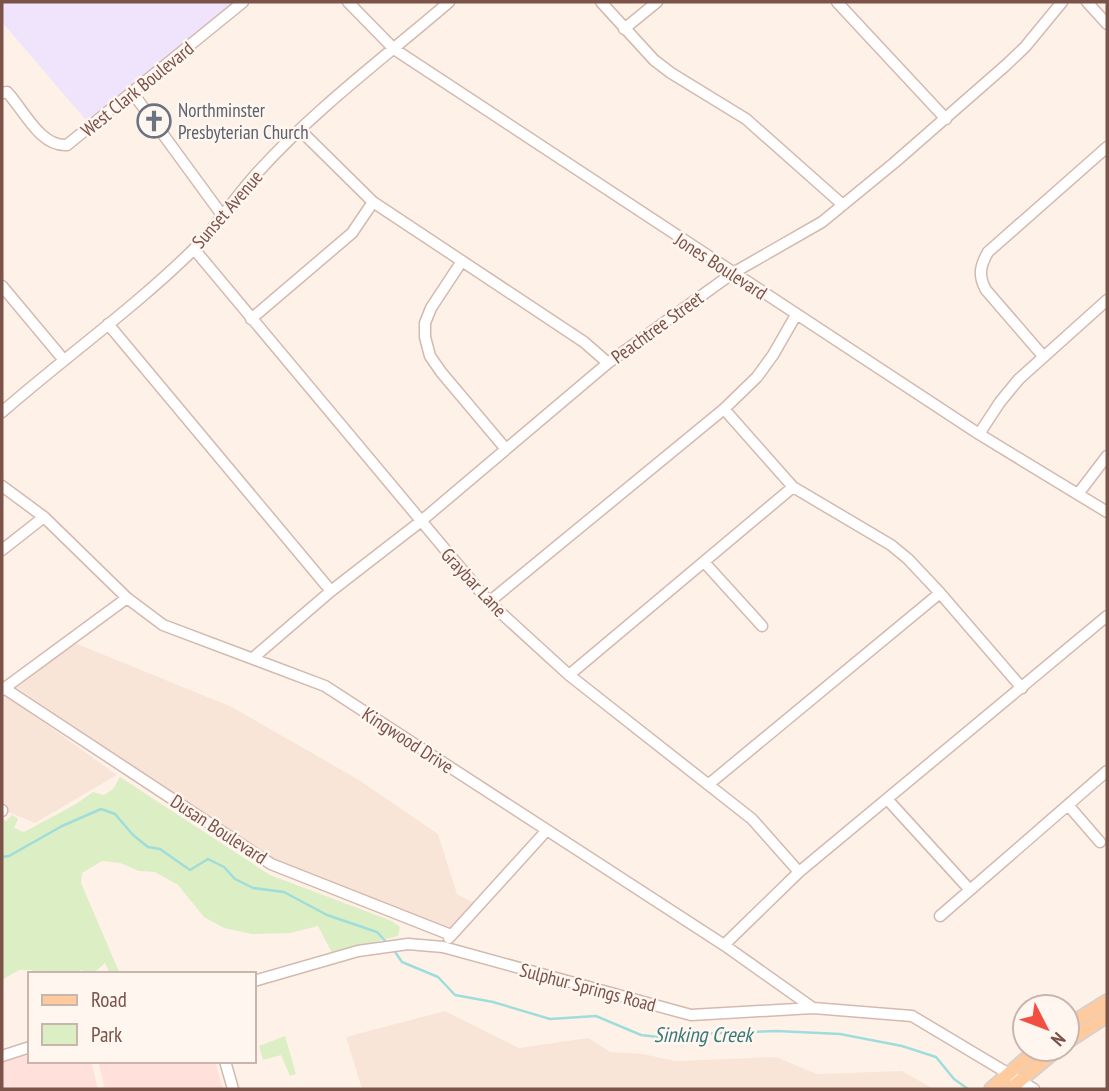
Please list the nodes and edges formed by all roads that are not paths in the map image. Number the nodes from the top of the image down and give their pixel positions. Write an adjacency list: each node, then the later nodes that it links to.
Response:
1 (243, 2): 12 (street, West Clark Boulevard)
2 (348, 2): 11 (street, Jones Boulevard)
3 (449, 2): 11 (street, Sunset Avenue)
4 (601, 2): 10 (street)
5 (657, 2): 10 (street)
6 (837, 2): 14 (street)
7 (1062, 2): 14 (street, Peachtree Street)
8 (1087, 2): 9 (street)
9 (1107, 24)
10 (624, 29): 18 (street)
11 (394, 50): 15 (street, Sunset Avenue); 22 (street, Jones Boulevard)
12 (132, 92): 13 (street, West Clark Boulevard); 19 (street)
13 (2, 93)
14 (946, 119): 18 (street, Peachtree Street)
15 (300, 130): 17 (street); 19 (street, Sunset Avenue)
16 (1107, 147): 28 (street)
17 (373, 202): 21 (street); 26 (street)
18 (843, 205): 22 (street, Peachtree Street)
19 (222, 215): 20 (street, Sunset Avenue)
20 (194, 249): 26 (street, Graybar Lane); 27 (street, Sunset Avenue)
21 (462, 261): 30 (street); 34 (street)
22 (733, 273): 25 (street, Jones Boulevard); 30 (street, Peachtree Street)
23 (2, 286): 29 (street)
24 (1107, 300): 28 (street)
25 (796, 315): 31 (street); 33 (street, Jones Boulevard)
26 (251, 319): 41 (street, Graybar Lane)
27 (108, 324): 29 (street, Sunset Avenue); 44 (street)
28 (1043, 356): 33 (street)
29 (63, 359): 32 (street, Sunset Avenue)
30 (608, 363): 34 (street, Peachtree Street)
31 (724, 409): 37 (street); 47 (street)
32 (2, 412)
33 (979, 434): 38 (street, Jones Boulevard)
34 (505, 448): 41 (street, Peachtree Street)
35 (1107, 456): 38 (street)
36 (2, 486): 40 (street, Kingwood Drive)
37 (793, 487): 43 (street); 45 (street)
38 (1078, 494): 39 (street, Jones Boulevard)
39 (1107, 512)
40 (44, 517): 42 (street); 46 (street, Kingwood Drive)
41 (420, 522): 44 (street, Peachtree Street); 47 (street, Graybar Lane)
42 (2, 550)
43 (704, 562): 49 (street); 51 (street)
44 (331, 592): 50 (street, Peachtree Street)
45 (940, 593): 52 (street); 55 (street)
46 (127, 598): 50 (street, Kingwood Drive); 53 (street)
47 (489, 601): 51 (street, Graybar Lane)
48 (1107, 616): 52 (street)
49 (762, 626)
50 (253, 658): 58 (street, Kingwood Drive)
51 (569, 675): 55 (street, Graybar Lane)
52 (1022, 688): 56 (street)
53 (3, 689): 63 (street, Dusan Boulevard)
54 (1107, 771): 57 (street)
55 (709, 785): 60 (street, Graybar Lane)
56 (887, 800): 60 (street); 61 (street)
57 (1068, 806): 59 (street); 61 (street)
58 (547, 830): 63 (street); 64 (street, Kingwood Drive)
59 (1100, 842)
60 (799, 872): 64 (street)
61 (970, 890): 62 (street)
62 (940, 916)
63 (451, 935): 65 (street)
64 (724, 945): 68 (street, Kingwood Drive)
65 (443, 947): 66 (street, Sulphur Springs Road); 68 (street, Sulphur Springs Road)
66 (256, 980)
67 (1107, 1002): 70 (main road)
68 (813, 1007): 77 (street, Sulphur Springs Road)
69 (1107, 1016): 71 (main road)
70 (1081, 1018)
71 (1081, 1033)
72 (28, 1048): 73 (street)
73 (2, 1056)
74 (226, 1063): 78 (street)
75 (1026, 1063): 77 (main road)
76 (1038, 1063): 77 (main road)
77 (1013, 1081): 79 (main road); 80 (street, Sulphur Springs Road)
78 (233, 1089)
79 (991, 1089)
80 (1034, 1089)

